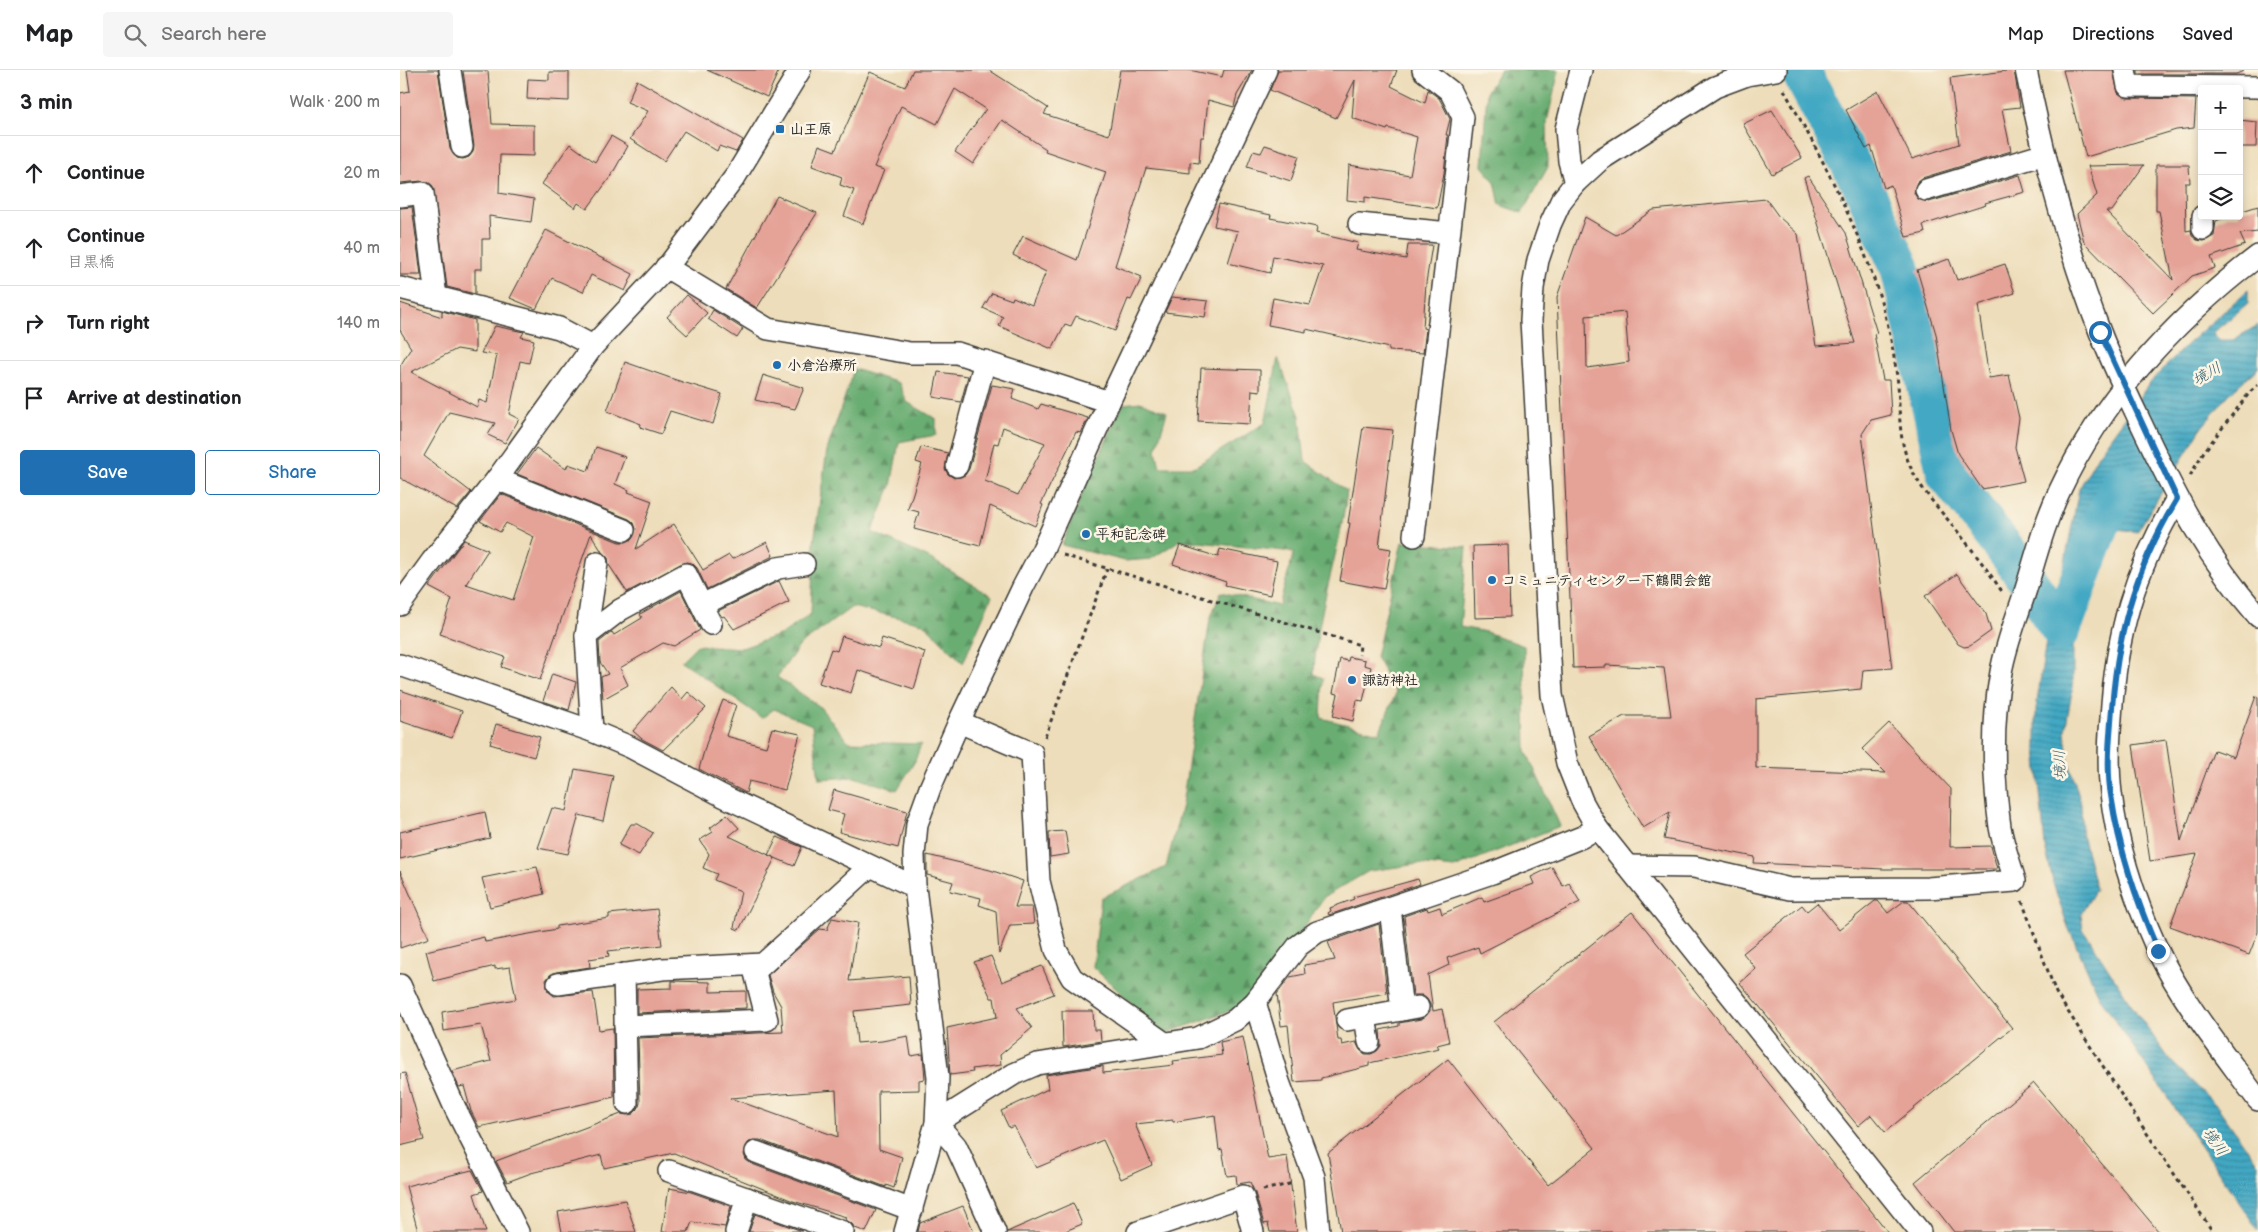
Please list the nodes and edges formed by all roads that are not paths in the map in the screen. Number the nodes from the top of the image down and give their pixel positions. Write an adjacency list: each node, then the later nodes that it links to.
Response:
1 (450, 70): 13 (street)
2 (800, 70): 21 (street)
3 (1266, 70): 27 (street)
4 (1423, 70): 19 (street)
5 (1581, 70): 15 (street)
6 (2026, 70): 14 (street)
7 (2125, 70): 12 (street)
8 (1775, 71): 9 (street)
9 (1747, 72): 15 (street)
10 (2243, 87): 11 (street)
11 (2258, 87)
12 (2198, 88)
13 (462, 147)
14 (2045, 154): 16 (street); 26 (street)
15 (1575, 183): 41 (street)
16 (1926, 190)
17 (400, 196): 23 (street)
18 (1359, 224): 19 (street)
19 (1449, 233): 32 (street)
20 (2258, 256): 26 (street)
21 (666, 267): 24 (street); 25 (street)
22 (400, 288): 23 (street)
23 (436, 297): 24 (street)
24 (593, 346): 29 (street)
25 (985, 361): 27 (street); 28 (street)
26 (2125, 390): 30 (street); 42 (street)
27 (1109, 402): 39 (street)
28 (957, 466)
29 (497, 479): 31 (street); 35 (street)
30 (2175, 495): 36 (street); 54 (street)
31 (624, 530)
32 (1414, 536)
33 (597, 563): 37 (street)
34 (804, 564): 37 (street)
35 (400, 605)
36 (2258, 616)
37 (586, 636): 40 (street)
38 (400, 665): 40 (street)
39 (959, 722): 44 (street); 53 (street)
40 (592, 731): 43 (street)
41 (1597, 828): 42 (street); 45 (street)
42 (1627, 866): 69 (street)
43 (869, 867): 44 (street); 46 (street)
44 (915, 887): 56 (street)
45 (1390, 908): 50 (street); 52 (street)
46 (753, 965): 47 (street); 51 (street)
47 (624, 974): 48 (street); 51 (street)
48 (558, 984)
49 (400, 985): 61 (street)
50 (1255, 1002): 53 (street); 68 (street)
51 (625, 1026): 55 (street)
52 (1369, 1042)
53 (1166, 1044): 56 (street)
54 (2258, 1100)
55 (627, 1104)
56 (936, 1123): 60 (street); 65 (street)
57 (756, 1152): 60 (street)
58 (670, 1171): 59 (street)
59 (747, 1198): 62 (street); 63 (street)
60 (912, 1210): 64 (street)
61 (518, 1232)
62 (736, 1232)
63 (843, 1232)
64 (905, 1232)
65 (995, 1232)
66 (1138, 1232): 67 (street)
67 (1253, 1232)
68 (1320, 1232)
69 (1920, 1232)

